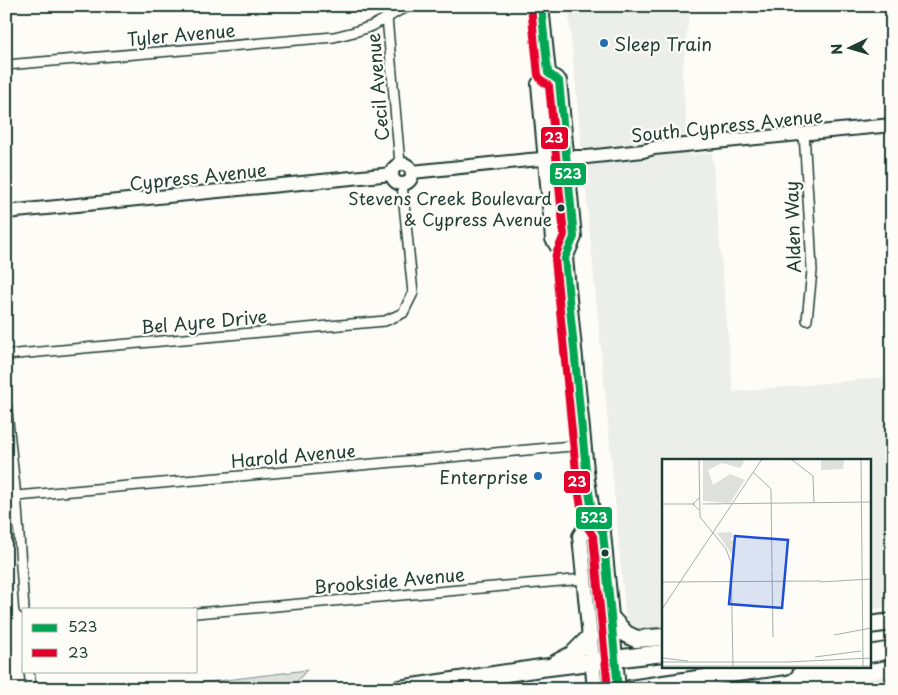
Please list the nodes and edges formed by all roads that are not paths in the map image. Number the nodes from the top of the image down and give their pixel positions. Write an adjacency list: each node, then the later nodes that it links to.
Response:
1 (386, 6): 4 (street, Cecil Avenue)
2 (411, 6): 4 (street, Tyler Avenue)
3 (541, 6): 6 (main road)
4 (387, 18): 5 (street, Tyler Avenue); 11 (street, Cecil Avenue)
5 (6, 65)
6 (548, 74): 9 (main road); 10 (main road)
7 (892, 126): 8 (street, South Cypress Avenue)
8 (804, 133): 9 (street, South Cypress Avenue); 16 (street, Alden Way)
9 (566, 157): 10 (street); 15 (main road)
10 (545, 159): 12 (street); 15 (main road)
11 (396, 169): 12 (street); 13 (street); 14 (street, Cypress Avenue)
12 (412, 172): 13 (street)
13 (402, 184): 17 (street, Bel Ayre Drive)
14 (6, 212)
15 (565, 258): 19 (main road)
16 (807, 320)
17 (6, 355)
18 (6, 402): 20 (street)
19 (583, 444): 20 (street, Harold Avenue); 21 (main road)
20 (11, 497): 23 (street)
21 (592, 517): 22 (main road); 25 (main road)
22 (584, 578): 24 (street, Brookside Avenue); 28 (main road)
23 (24, 608)
24 (198, 613)
25 (612, 619): 29 (highway); 33 (main road)
26 (892, 622): 27 (highway)
27 (870, 625)
28 (590, 637): 34 (main road); 35 (highway)
29 (662, 638)
30 (892, 650): 32 (highway)
31 (662, 653): 33 (highway)
32 (870, 654)
33 (615, 659): 34 (highway); 42 (main road)
34 (592, 662): 35 (highway); 41 (main road)
35 (542, 668): 40 (highway)
36 (772, 668): 43 (highway)
37 (776, 668): 44 (highway)
38 (29, 672): 39 (street)
39 (30, 689)
40 (399, 689)
41 (595, 689)
42 (618, 689)
43 (630, 689)
44 (708, 689)

